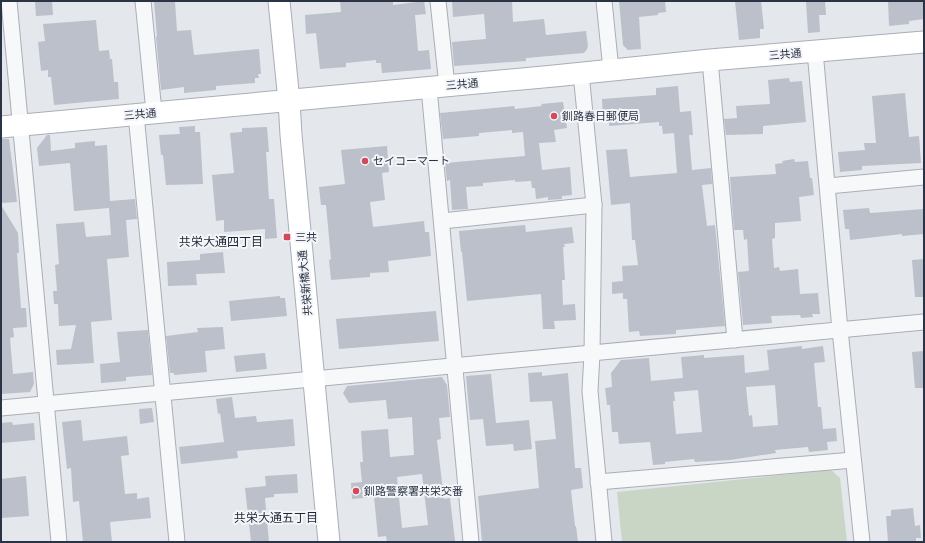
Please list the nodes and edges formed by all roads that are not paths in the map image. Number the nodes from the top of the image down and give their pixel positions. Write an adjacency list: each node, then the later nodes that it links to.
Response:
1 (9, 1): 14 (street)
2 (144, 1): 13 (street)
3 (279, 1): 12 (street, 共栄新橋大通)
4 (438, 1): 11 (street)
5 (604, 1): 9 (street)
6 (924, 42): 7 (street, 三共通)
7 (815, 51): 8 (street, 三共通); 16 (street)
8 (710, 60): 9 (street, 三共通); 21 (street)
9 (611, 70): 10 (street, 三共通)
10 (581, 74): 11 (street, 三共通); 17 (street)
11 (438, 87): 12 (street, 三共通); 18 (street)
12 (289, 101): 13 (street, 三共通); 24 (street, 共栄新橋大通)
13 (145, 113): 14 (street, 三共通); 25 (street)
14 (11, 126): 26 (street)
15 (924, 177): 16 (street)
16 (828, 186): 20 (street)
17 (594, 205): 18 (street); 22 (street)
18 (442, 221): 23 (street)
19 (924, 322): 20 (street)
20 (840, 330): 21 (street); 28 (street)
21 (735, 340): 22 (street)
22 (592, 354): 23 (street); 29 (street)
23 (455, 365): 24 (street); 33 (street)
24 (315, 378): 25 (street); 32 (street, 共栄新橋大通)
25 (162, 392): 26 (street); 31 (street)
26 (46, 404): 27 (street); 30 (street)
27 (1, 408)
28 (853, 460): 29 (street); 35 (street)
29 (598, 482): 34 (street)
30 (59, 542)
31 (177, 542)
32 (329, 542)
33 (471, 542)
34 (604, 542)
35 (862, 542)

